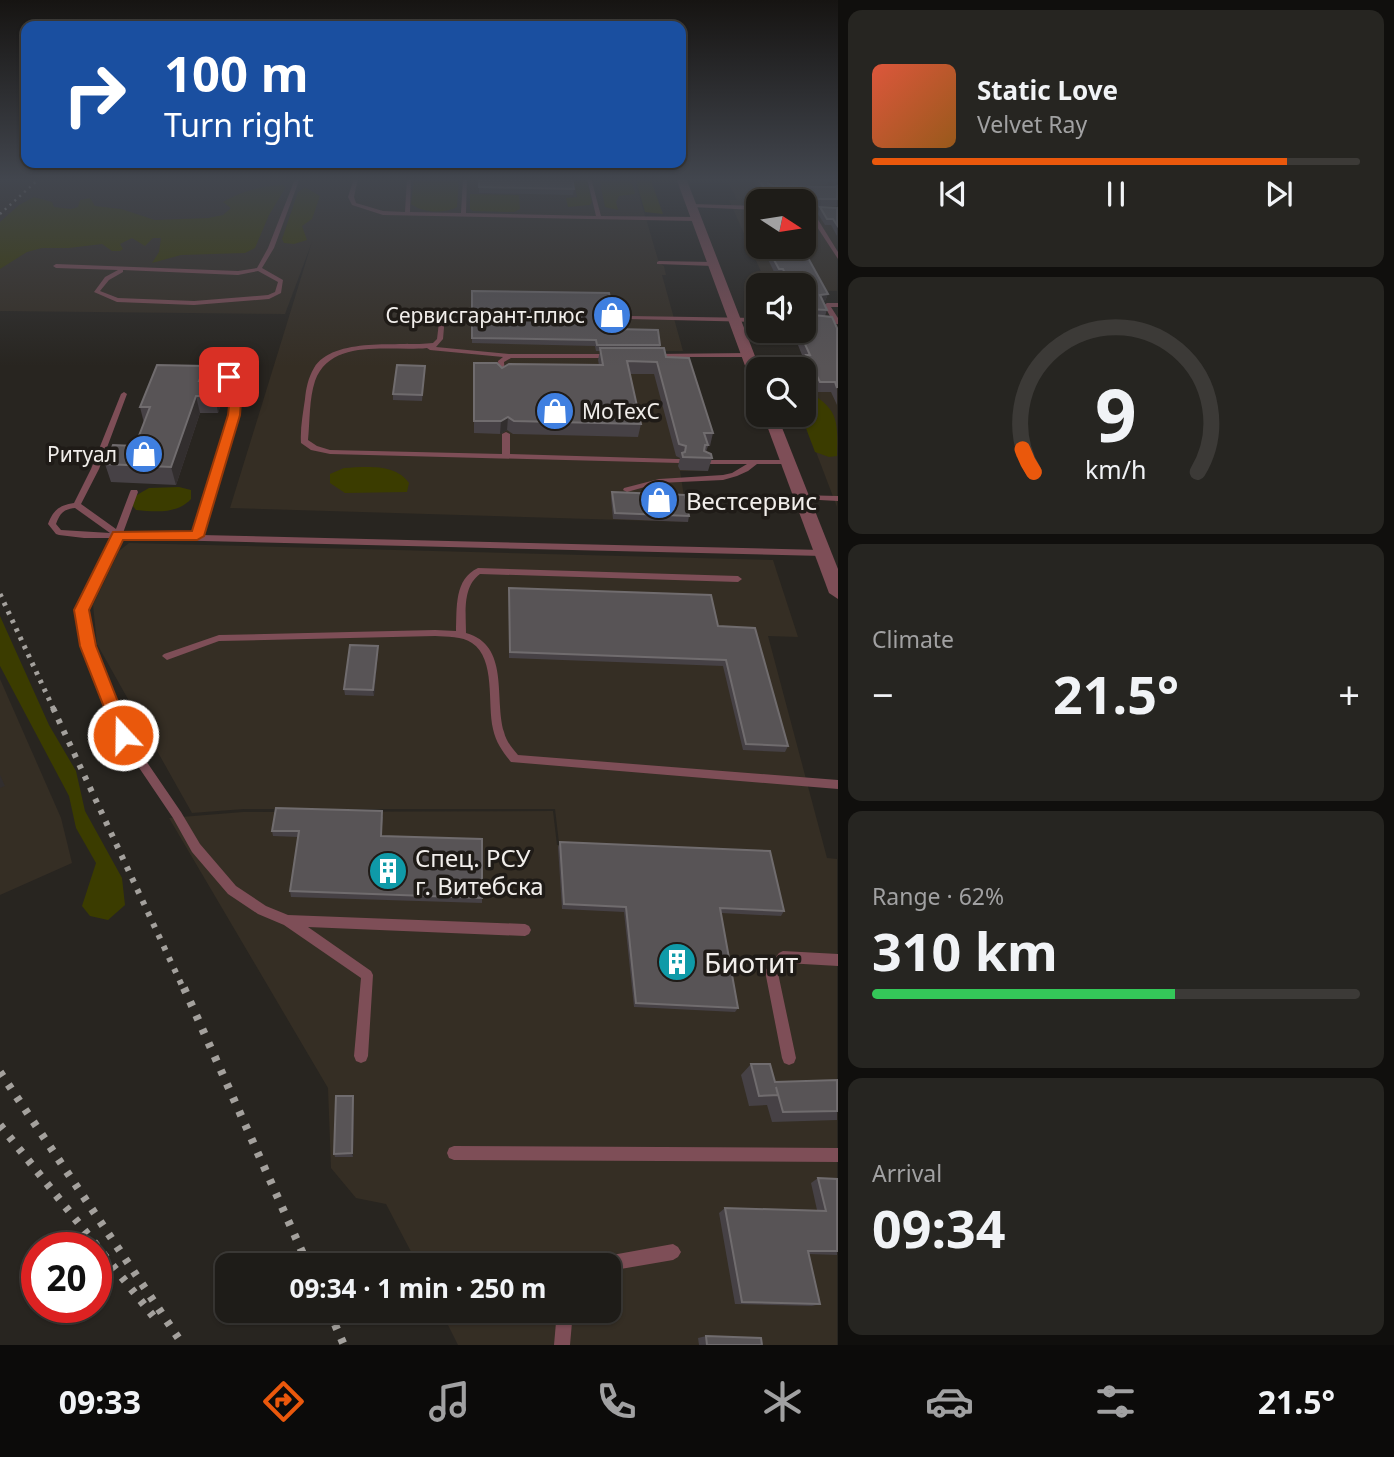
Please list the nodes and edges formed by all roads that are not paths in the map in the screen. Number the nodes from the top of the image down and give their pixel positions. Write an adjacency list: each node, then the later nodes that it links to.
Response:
1 (274, 241): 9 (lane)
2 (704, 241): 6 (street)
3 (827, 241): 4 (lane)
4 (838, 257)
5 (659, 263): 6 (lane)
6 (713, 264): 13 (street)
7 (56, 266): 8 (lane)
8 (129, 269): 9 (lane); 9 (lane)
9 (259, 269)
10 (838, 305): 16 (lane)
11 (461, 311): 17 (lane)
12 (630, 318): 13 (lane)
13 (734, 319): 14 (lane); 18 (street)
14 (746, 320)
15 (816, 321): 16 (lane)
16 (837, 321)
17 (426, 347): 19 (lane); 27 (lane)
18 (748, 355): 21 (lane)
19 (510, 356): 20 (lane); 22 (lane)
20 (615, 356)
21 (642, 356)
22 (502, 376)
23 (229, 377): 38 (lane)
24 (124, 394): 36 (lane)
25 (773, 427): 31 (street)
26 (506, 434): 27 (lane)
27 (506, 457): 28 (lane)
28 (677, 461)
29 (706, 462): 30 (lane)
30 (755, 462): 31 (lane); 32 (lane)
31 (786, 462): 34 (street)
32 (627, 491)
33 (134, 492): 37 (lane)
34 (801, 497): 35 (lane); 39 (street)
35 (838, 499)
36 (77, 505): 37 (lane); 37 (lane)
37 (118, 535): 38 (lane); 45 (lane)
38 (197, 536): 39 (lane)
39 (830, 553): 41 (street)
40 (738, 579): 42 (lane)
41 (838, 593)
42 (461, 635): 43 (lane); 44 (lane)
43 (167, 656)
44 (838, 785)
45 (288, 921): 46 (lane); 48 (lane)
46 (525, 930)
47 (838, 960): 49 (lane)
48 (361, 1056)
49 (789, 1058)
50 (454, 1153): 51 (lane)
51 (838, 1155)
52 (673, 1252): 53 (lane)
53 (621, 1261)
54 (564, 1323): 55 (lane)
55 (562, 1345)

